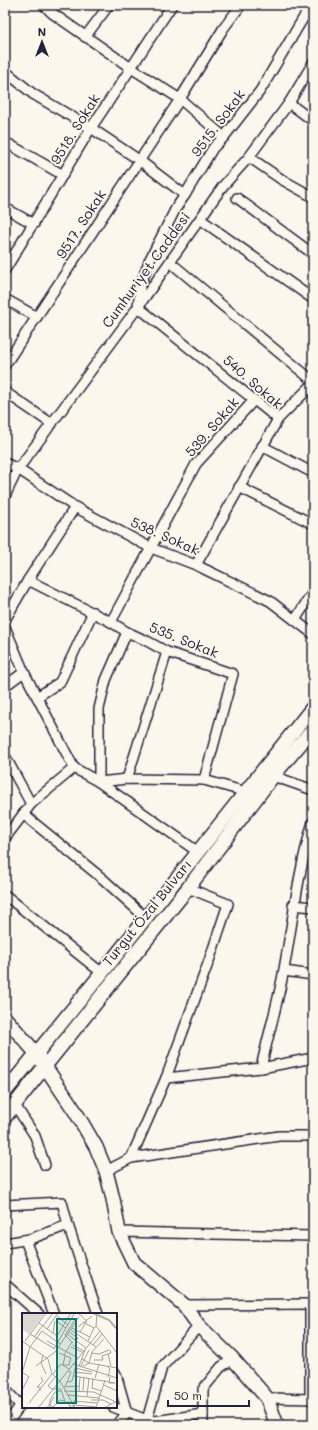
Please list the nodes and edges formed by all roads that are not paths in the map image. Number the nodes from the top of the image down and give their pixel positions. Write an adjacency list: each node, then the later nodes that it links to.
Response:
1 (44, 5): 6 (street)
2 (109, 5): 6 (street)
3 (172, 5): 8 (street, 9518. Sokak)
4 (241, 5): 10 (street, 9517. Sokak)
5 (311, 5): 14 (street, 9515. Sokak)
6 (85, 36): 8 (street)
7 (313, 63): 11 (street, Cumhuriyet Caddesi)
8 (131, 68): 10 (street); 13 (street, 9518. Sokak)
9 (5, 71): 13 (street)
10 (180, 99): 14 (street); 17 (street, 9517. Sokak)
11 (289, 103): 12 (street); 16 (street, Cumhuriyet Caddesi)
12 (313, 121)
13 (91, 128): 17 (street); 18 (street, 9518. Sokak)
14 (224, 137): 19 (street, 9515. Sokak)
15 (5, 142): 18 (street)
16 (249, 157): 20 (street); 23 (street, Cumhuriyet Caddesi)
17 (139, 160): 19 (street); 31 (street, 9517. Sokak)
18 (63, 174): 24 (street, 9518. Sokak)
19 (185, 195): 30 (street, 9515. Sokak)
20 (313, 197)
21 (237, 198): 25 (street)
22 (5, 208): 24 (street)
23 (200, 219): 26 (street, Cumhuriyet Caddesi); 29 (street)
24 (34, 224): 27 (street, 9518. Sokak)
25 (313, 254)
26 (170, 262): 30 (street, Cumhuriyet Caddesi); 33 (street)
27 (5, 270)
28 (5, 299): 31 (street)
29 (313, 299)
30 (138, 307): 36 (street, 540. Sokak); 38 (street, Cumhuriyet Caddesi)
31 (37, 317): 32 (street, 9517. Sokak)
32 (5, 365)
33 (313, 381)
34 (313, 384): 37 (street)
35 (5, 392): 38 (street)
36 (254, 400): 37 (street, 540. Sokak); 47 (street, 539. Sokak)
37 (278, 419): 39 (street, 540. Sokak)
38 (52, 424): 41 (street, Cumhuriyet Caddesi)
39 (262, 446): 42 (street); 43 (street, 540. Sokak)
40 (5, 463): 41 (street, 538. Sokak)
41 (18, 470): 44 (street, Cumhuriyet Caddesi); 45 (street, 538. Sokak)
42 (313, 473)
43 (239, 487): 46 (street); 48 (street, 540. Sokak)
44 (5, 496)
45 (74, 507): 47 (street, 538. Sokak); 49 (street)
46 (313, 524)
47 (150, 548): 48 (street, 538. Sokak); 54 (street, 539. Sokak)
48 (196, 565): 53 (street, 538. Sokak)
49 (28, 580): 51 (street, 535. Sokak); 52 (street)
50 (313, 592): 53 (street)
51 (92, 612): 54 (street, 535. Sokak); 61 (street)
52 (5, 620)
53 (295, 620): 57 (street, 538. Sokak)
54 (111, 622): 56 (street, 535. Sokak)
55 (5, 627): 59 (street)
56 (127, 632): 58 (street, 535. Sokak); 69 (street)
57 (313, 634)
58 (167, 652): 67 (street); 68 (street, 535. Sokak)
59 (24, 672): 60 (street); 61 (street)
60 (5, 686)
61 (37, 697): 65 (street)
62 (313, 707): 71 (street, Turgut Özal Bulvarı)
63 (313, 729): 66 (street, Turgut Özal Bulvarı)
64 (5, 756): 72 (street)
65 (74, 768): 69 (street); 72 (street)
66 (273, 776): 70 (street); 78 (street, Turgut Özal Bulvarı)
67 (127, 779): 68 (street); 69 (street)
68 (204, 780): 71 (street)
69 (99, 782): 77 (street)
70 (313, 790)
71 (246, 792): 77 (street, Turgut Özal Bulvarı)
72 (31, 804): 73 (street)
73 (23, 814): 75 (street); 82 (street)
74 (313, 822): 76 (street)
75 (5, 838)
76 (310, 840): 80 (street)
77 (198, 852): 82 (street, Turgut Özal Bulvarı)
78 (188, 888): 89 (street, Turgut Özal Bulvarı); 91 (street)
79 (5, 895): 84 (street)
80 (293, 905): 81 (street); 83 (street)
81 (313, 907)
82 (146, 918): 84 (street, Turgut Özal Bulvarı)
83 (284, 971): 85 (street); 90 (street)
84 (102, 973): 87 (street, Turgut Özal Bulvarı)
85 (313, 975)
86 (5, 1018): 87 (street)
87 (36, 1054): 89 (street); 92 (street, Turgut Özal Bulvarı)
88 (313, 1058): 90 (street)
89 (45, 1066): 93 (street, Turgut Özal Bulvarı); 98 (street)
90 (260, 1068): 91 (street)
91 (166, 1078): 96 (street)
92 (5, 1092)
93 (15, 1105): 94 (street, Turgut Özal Bulvarı); 97 (street)
94 (5, 1117)
95 (313, 1136): 96 (street)
96 (131, 1158): 98 (street)
97 (45, 1165)
98 (106, 1171): 101 (street)
99 (5, 1205): 100 (street)
100 (68, 1225): 103 (street); 110 (street)
101 (119, 1232): 102 (street); 107 (street)
102 (313, 1236)
103 (25, 1240): 104 (street); 109 (street)
104 (5, 1243)
105 (5, 1284): 108 (street)
106 (312, 1304): 107 (street); 116 (street)
107 (184, 1305): 111 (street)
108 (38, 1313)
109 (54, 1313)
110 (98, 1313)
111 (199, 1326): 112 (street); 121 (street)
112 (233, 1359): 115 (street); 120 (street)
113 (117, 1378): 119 (street)
114 (5, 1390): 117 (street)
115 (267, 1398): 116 (street); 125 (street)
116 (312, 1399)
117 (22, 1404): 122 (street)
118 (115, 1408): 119 (street)
119 (127, 1413): 121 (street); 123 (street)
120 (203, 1414): 121 (street); 124 (street)
121 (151, 1422)
122 (6, 1425)
123 (117, 1425)
124 (204, 1425)
125 (277, 1425)

